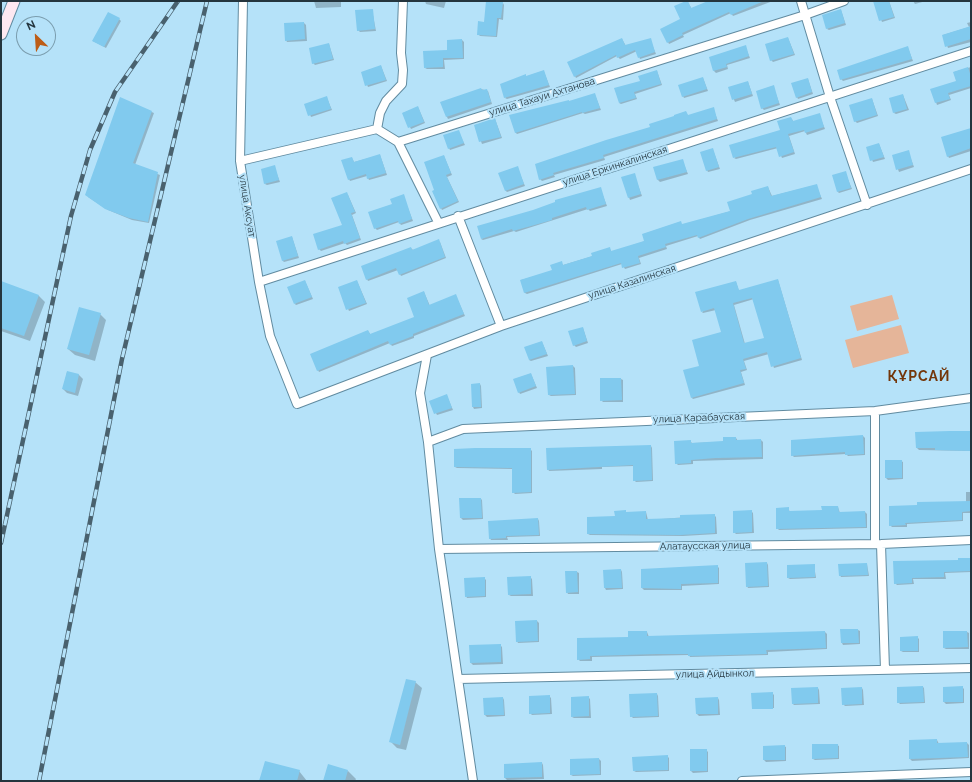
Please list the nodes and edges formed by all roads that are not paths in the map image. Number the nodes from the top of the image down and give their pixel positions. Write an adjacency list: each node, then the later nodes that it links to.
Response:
1 (14, 1): 7 (main road)
2 (243, 1): 12 (street, улица Аксуат)
3 (403, 1): 10 (street)
4 (801, 1): 6 (street)
5 (844, 1): 6 (street, улица Тахауи Ахтанова)
6 (805, 15): 9 (street); 11 (street, улица Тахауи Ахтанова)
7 (1, 34)
8 (971, 51): 9 (street, улица Еркинкалинская)
9 (830, 97): 14 (street); 15 (street, улица Еркинкалинская)
10 (377, 128): 11 (street); 12 (street)
11 (398, 142): 16 (street)
12 (240, 162): 17 (street, улица Аксуат)
13 (971, 169): 14 (street, улица Казалинская)
14 (867, 205): 18 (street, улица Казалинская)
15 (458, 216): 16 (street, улица Еркинкалинская); 18 (street)
16 (438, 222): 17 (street, улица Еркинкалинская)
17 (258, 282): 21 (street, улица Аксуат)
18 (501, 326): 19 (street, улица Казалинская)
19 (427, 355): 21 (street, улица Казалинская); 23 (street)
20 (971, 398): 22 (street, улица Карабауская)
21 (297, 404)
22 (875, 411): 23 (street, улица Карабауская); 25 (street)
23 (428, 442): 26 (street)
24 (971, 540): 25 (street, Алатаусская улица)
25 (878, 544): 26 (street, Алатаусская улица); 28 (street)
26 (439, 548): 29 (street)
27 (971, 668): 28 (street, улица Айдынкол)
28 (885, 670): 29 (street, улица Айдынкол)
29 (458, 679): 31 (street)
30 (971, 772): 32 (street)
31 (473, 781)
32 (742, 781)

